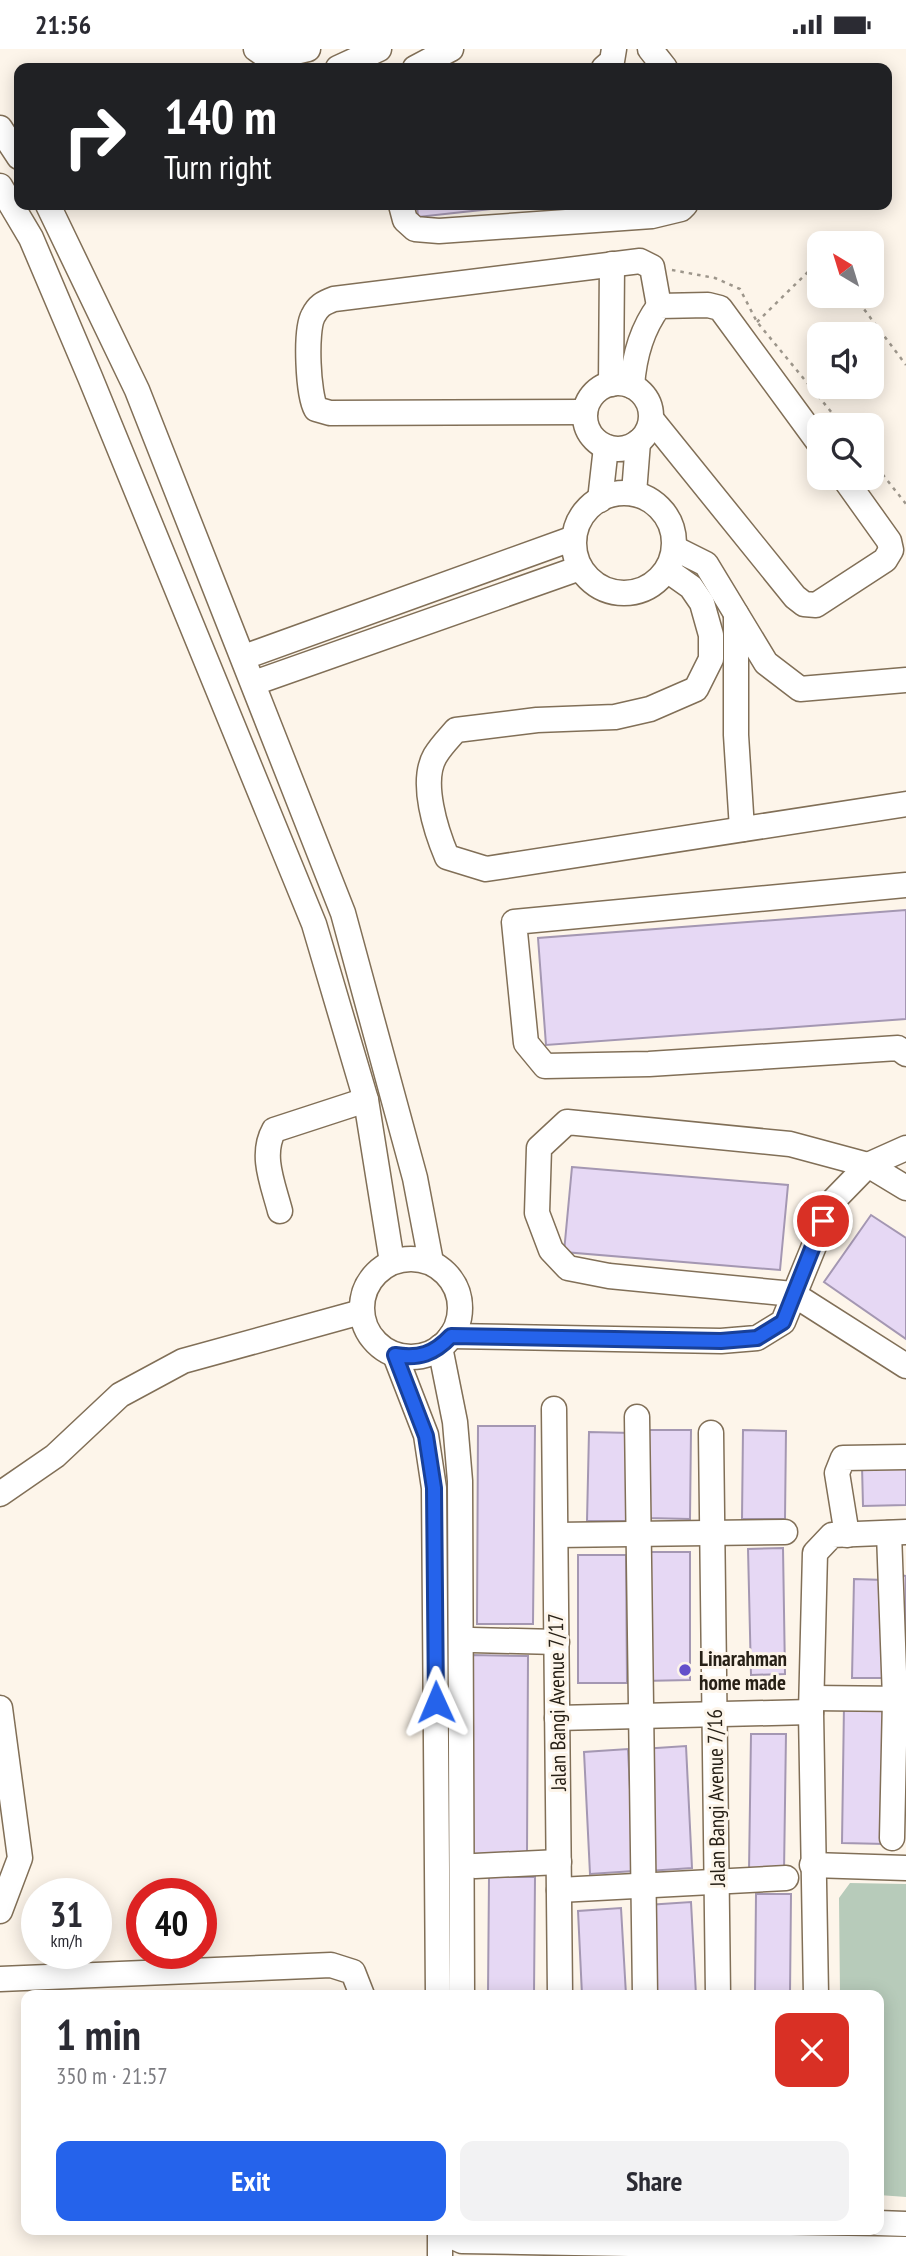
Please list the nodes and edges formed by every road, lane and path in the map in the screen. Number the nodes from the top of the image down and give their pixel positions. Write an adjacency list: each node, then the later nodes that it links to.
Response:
1 (256, 49): 5 (street)
2 (379, 49): 6 (street)
3 (451, 49): 7 (street)
4 (650, 49): 8 (street)
5 (304, 50)
6 (349, 63)
7 (424, 63)
8 (661, 63)
9 (0, 128): 10 (street)
10 (14, 149)
11 (0, 185): 12 (street)
12 (14, 209)
13 (15, 210): 45 (street)
14 (50, 210): 38 (street)
15 (402, 210): 16 (street)
16 (677, 210)
17 (612, 264): 19 (street); 22 (street); 23 (street)
18 (807, 273): 24 (path)
19 (659, 306): 22 (street); 26 (street)
20 (863, 308): 21 (path)
21 (906, 365)
22 (622, 385): 23 (street); 25 (street)
23 (585, 412): 28 (street)
24 (832, 413)
25 (652, 420): 27 (street); 30 (street)
26 (807, 427)
27 (638, 442): 28 (street); 31 (street)
28 (606, 447): 32 (street)
29 (884, 476): 33 (path)
30 (853, 490)
31 (634, 493): 32 (street); 35 (street)
32 (600, 500): 34 (street)
33 (906, 503)
34 (574, 538): 36 (street); 38 (street)
35 (672, 559): 36 (street); 37 (street); 42 (street)
36 (580, 568): 40 (street)
37 (736, 613): 39 (street); 42 (street)
38 (244, 657): 40 (street)
39 (906, 680)
40 (254, 683): 51 (street)
41 (906, 804): 42 (street)
42 (742, 829)
43 (906, 885): 44 (street)
44 (906, 1054)
45 (366, 1100): 49 (street); 50 (street)
46 (906, 1148): 47 (street)
47 (868, 1165): 48 (street); 52 (street); 52 (street)
48 (906, 1188)
49 (280, 1211)
50 (392, 1262): 51 (street); 53 (street)
51 (431, 1262): 54 (street)
52 (793, 1294): 54 (street); 56 (street)
53 (361, 1313): 55 (street); 61 (street)
54 (446, 1342): 55 (street); 89 (street)
55 (395, 1355): 88 (street)
56 (906, 1366)
57 (554, 1409): 66 (street, Jalan Bangi Avenue 7/17)
58 (637, 1417): 65 (street)
59 (711, 1433): 63 (street, Jalan Bangi Avenue 7/16)
60 (906, 1457): 67 (street)
61 (0, 1494)
62 (785, 1532): 63 (street)
63 (712, 1533): 65 (street); 73 (street, Jalan Bangi Avenue 7/16)
64 (898, 1533): 67 (street); 70 (street)
65 (639, 1534): 66 (street); 74 (street)
66 (555, 1535): 69 (street, Jalan Bangi Avenue 7/17)
67 (847, 1535): 71 (street)
68 (472, 1640): 69 (street)
69 (557, 1642): 75 (street, Jalan Bangi Avenue 7/17)
70 (900, 1699): 71 (street); 76 (street)
71 (811, 1705): 73 (street); 78 (street)
72 (0, 1708): 85 (street)
73 (714, 1714): 74 (street); 82 (street, Jalan Bangi Avenue 7/16)
74 (641, 1716): 75 (street); 83 (street)
75 (557, 1718): 77 (street, Jalan Bangi Avenue 7/17)
76 (892, 1838)
77 (559, 1862): 79 (street); 84 (street, Jalan Bangi Avenue 7/17)
78 (812, 1865): 80 (street); 93 (street)
79 (475, 1866)
80 (906, 1868)
81 (786, 1878): 82 (street)
82 (717, 1882): 83 (street); 92 (street, Jalan Bangi Avenue 7/16)
83 (643, 1886): 84 (street); 91 (street)
84 (559, 1891): 90 (street, Jalan Bangi Avenue 7/17)
85 (0, 1911)
86 (0, 1979): 87 (street)
87 (360, 1990)
88 (438, 1990)
89 (462, 1990)
90 (560, 1990)
91 (645, 1990)
92 (718, 1990)
93 (816, 1990)
94 (884, 2223): 95 (street)
95 (906, 2224)
96 (452, 2236): 97 (street); 100 (street)
97 (803, 2238): 98 (street)
98 (828, 2239): 99 (street)
99 (906, 2249)
100 (440, 2256)

